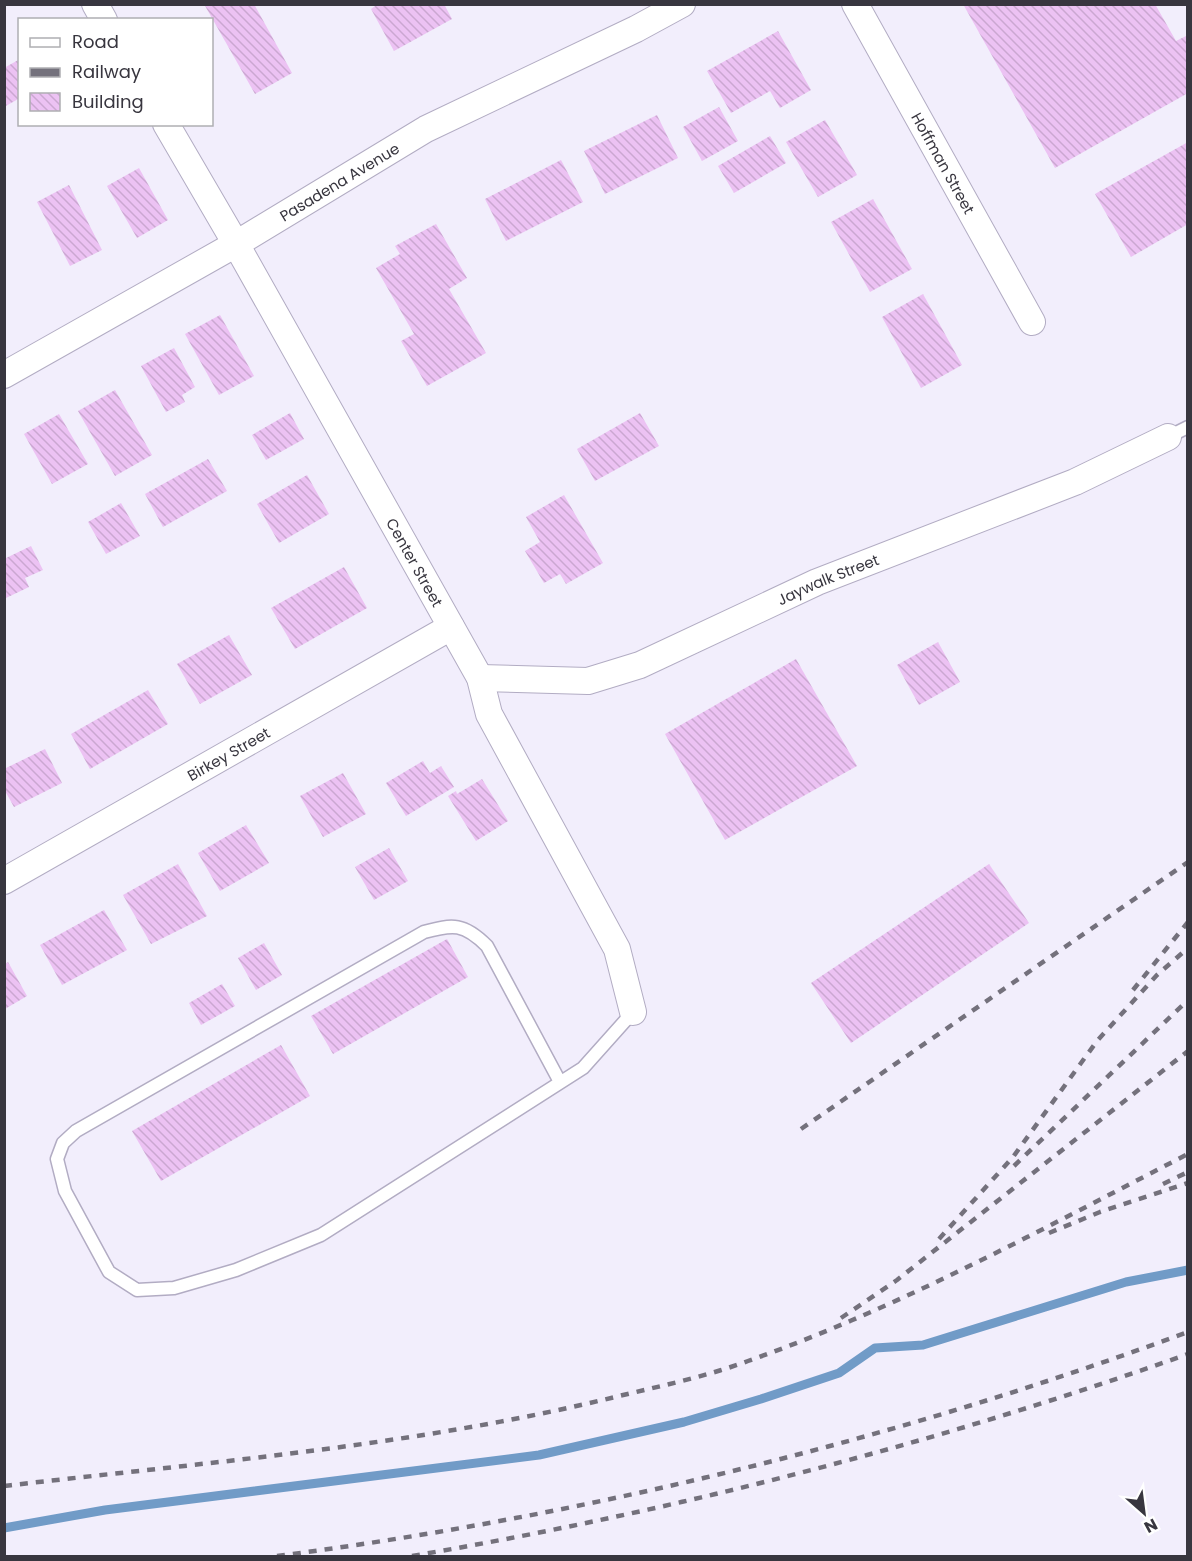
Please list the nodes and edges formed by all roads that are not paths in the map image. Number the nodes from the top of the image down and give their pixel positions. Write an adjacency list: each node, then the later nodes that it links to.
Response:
1 (95, 4): 4 (street)
2 (682, 4): 6 (street, Pasadena Avenue)
3 (855, 4): 7 (street, Hoffman Street)
4 (103, 18)
5 (167, 126): 6 (street, Center Street)
6 (236, 244): 8 (street, Pasadena Avenue); 10 (street, Center Street)
7 (1032, 322)
8 (4, 375)
9 (1178, 432): 11 (street, Jaywalk Street)
10 (451, 627): 11 (street, Center Street); 12 (street, Birkey Street)
11 (480, 678): 13 (street, Center Street)
12 (4, 881)
13 (633, 1012): 14 (lane)
14 (560, 1082): 14 (lane)

